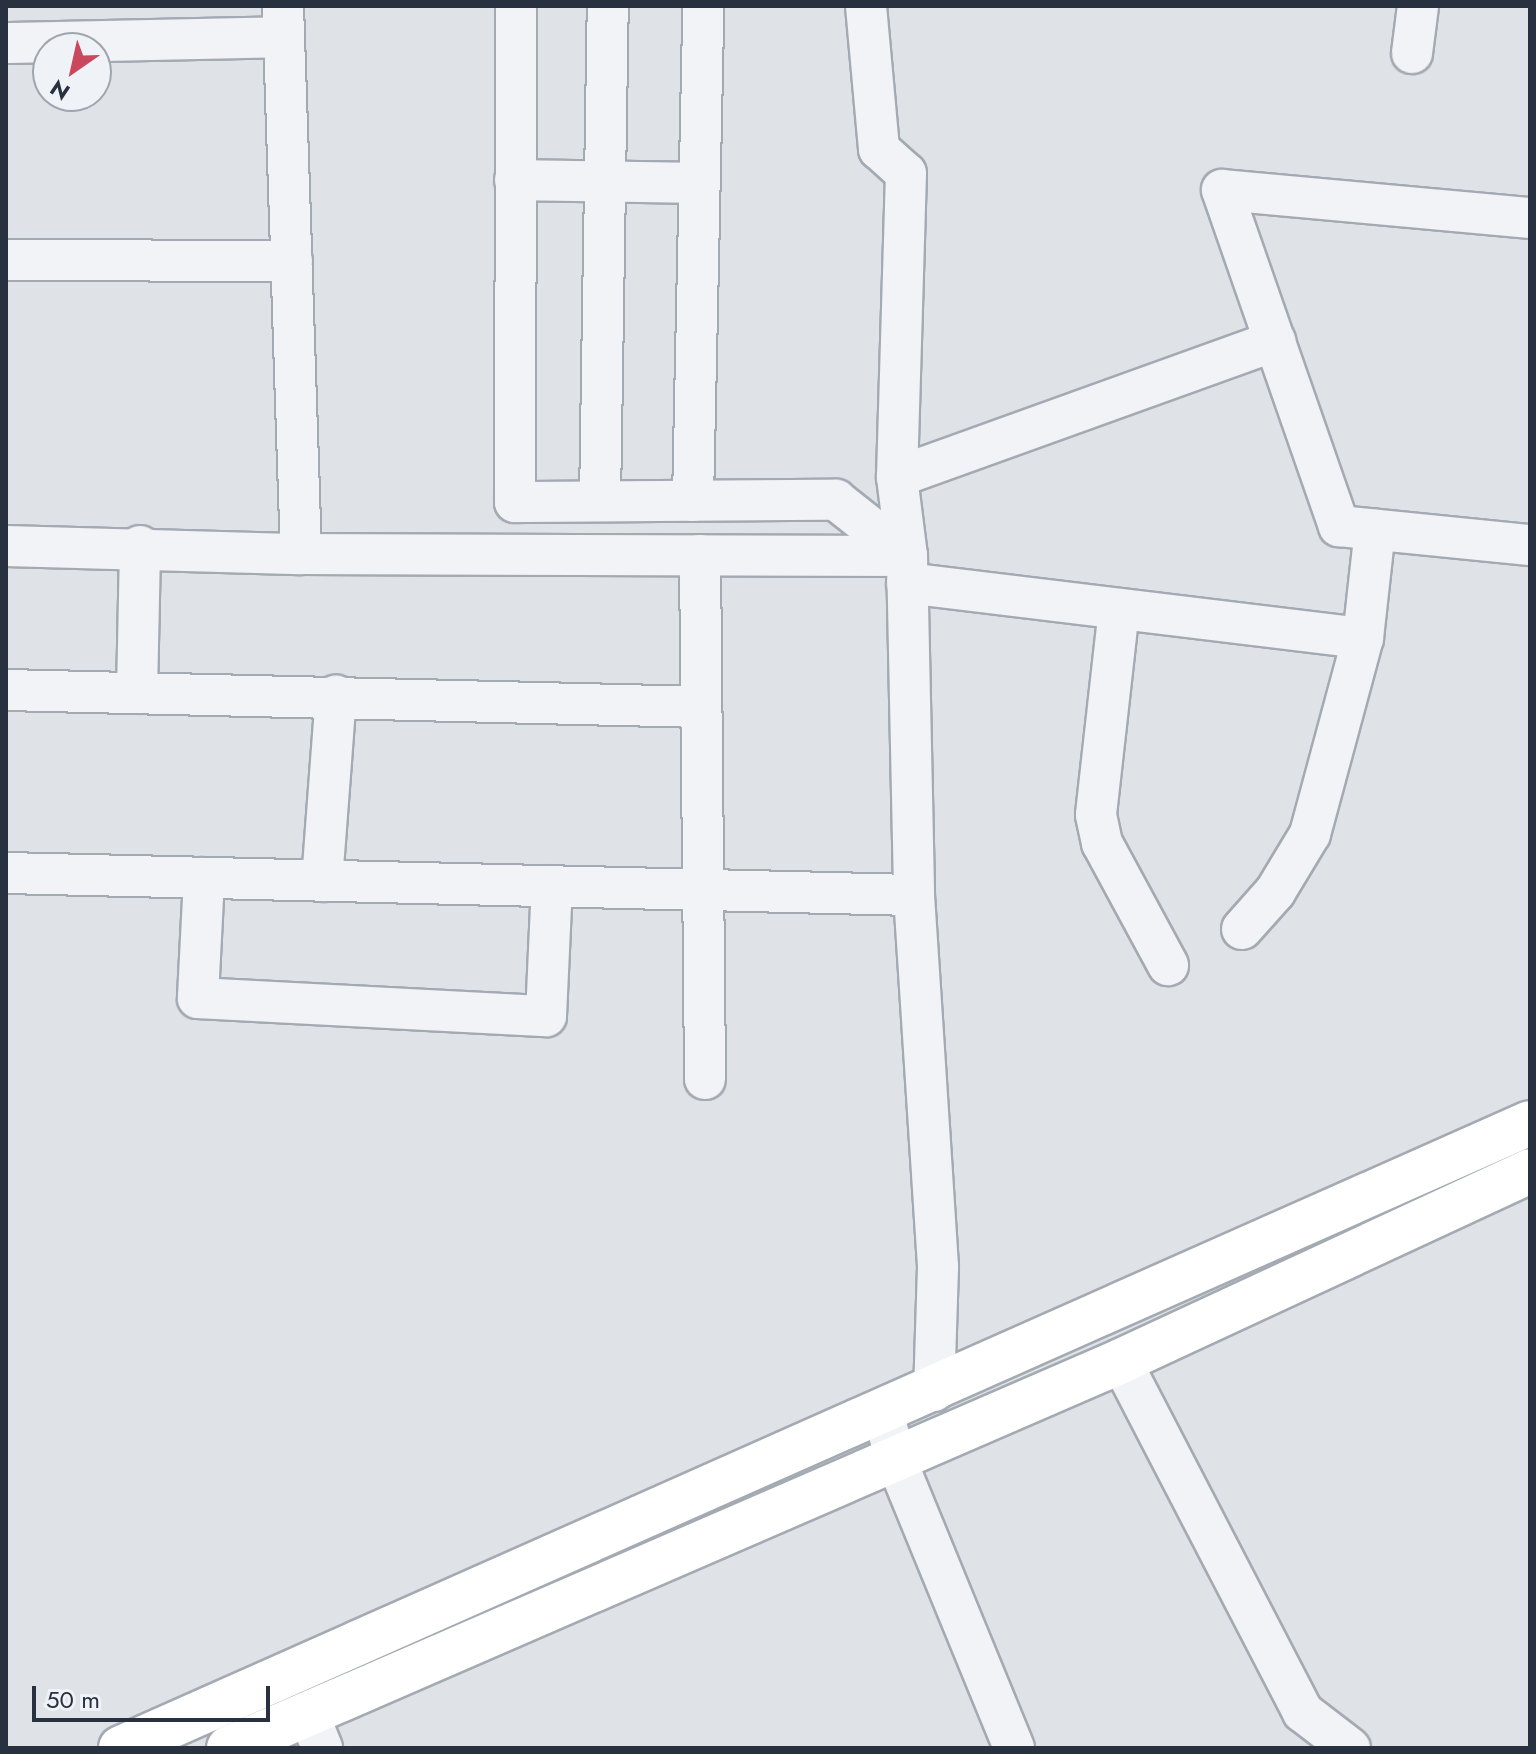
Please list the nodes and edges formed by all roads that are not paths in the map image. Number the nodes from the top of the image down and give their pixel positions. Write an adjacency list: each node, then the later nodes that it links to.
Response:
1 (516, 6): 9 (street)
2 (608, 6): 10 (street)
3 (703, 6): 11 (street)
4 (866, 6): 16 (street)
5 (1418, 6): 8 (street)
6 (284, 21): 7 (street); 14 (street)
7 (6, 43)
8 (1412, 53)
9 (515, 180): 10 (street); 17 (street)
10 (605, 181): 11 (street); 17 (street)
11 (699, 183): 18 (street)
12 (1530, 218): 15 (street)
13 (6, 260): 14 (street)
14 (292, 261): 23 (street)
15 (1275, 341): 16 (street); 19 (street)
16 (897, 477): 25 (street)
17 (600, 501): 18 (street)
18 (693, 501): 25 (street)
19 (1375, 530): 20 (street); 27 (street)
20 (1530, 545)
21 (6, 546): 22 (street)
22 (140, 546): 23 (street); 29 (street)
23 (301, 554): 24 (street)
24 (700, 555): 25 (street); 31 (street)
25 (907, 569): 26 (street); 37 (street)
26 (1119, 609): 27 (street); 39 (street)
27 (1363, 638): 38 (street)
28 (6, 690): 29 (street)
29 (137, 693): 30 (street)
30 (336, 696): 31 (street); 34 (street)
31 (701, 707): 36 (street)
32 (6, 873): 33 (street)
33 (204, 878): 34 (street); 35 (street)
34 (322, 881): 35 (street)
35 (552, 886): 36 (street)
36 (703, 890): 37 (street); 40 (street)
37 (914, 895): 44 (street)
38 (1242, 929)
39 (1168, 965)
40 (705, 1079)
41 (1530, 1123): 44 (main road)
42 (1530, 1171): 43 (main road)
43 (1121, 1361): 46 (main road); 51 (street)
44 (934, 1391): 45 (main road)
45 (883, 1413): 46 (street); 49 (main road)
46 (896, 1460): 47 (main road); 50 (street)
47 (315, 1730): 48 (main road)
48 (235, 1747)
49 (121, 1748)
50 (1014, 1748)
51 (1350, 1748)

